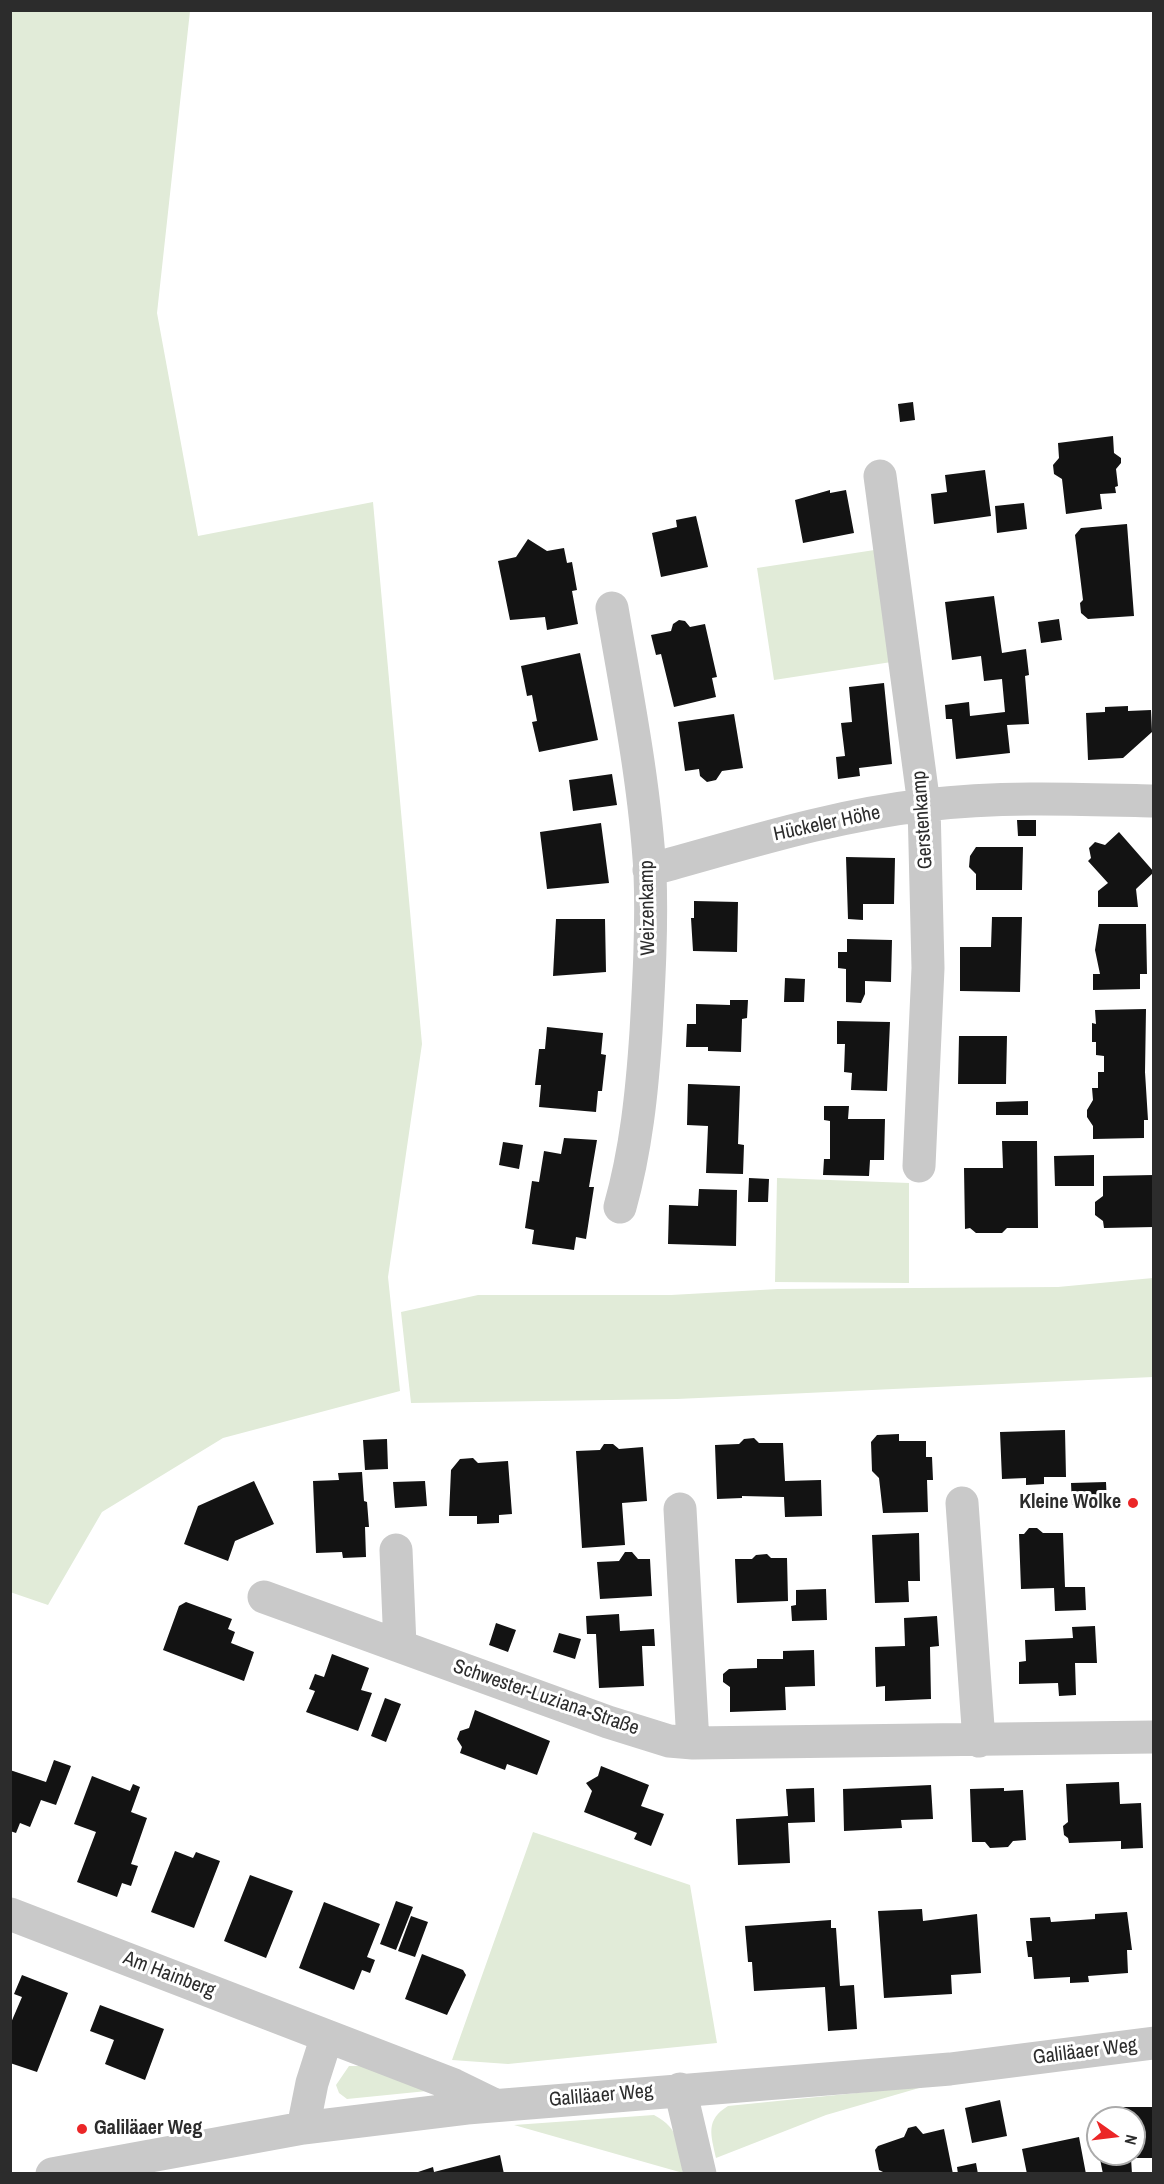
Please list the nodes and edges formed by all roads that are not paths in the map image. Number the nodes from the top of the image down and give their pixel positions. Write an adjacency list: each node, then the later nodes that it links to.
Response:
1 (880, 476): 4 (street, Gerstenkamp)
2 (612, 608): 5 (street, Weizenkamp)
3 (1154, 801): 4 (street, Hückeler Höhe)
4 (924, 805): 5 (street, Hückeler Höhe); 6 (street, Gerstenkamp)
5 (650, 870): 7 (street, Weizenkamp)
6 (919, 1166)
7 (620, 1207)
8 (962, 1503): 14 (street)
9 (680, 1509): 15 (street)
10 (396, 1550): 12 (street)
11 (264, 1597): 12 (street, Schwester-Luziana-Straße)
12 (400, 1646): 15 (street, Schwester-Luziana-Straße)
13 (1154, 1737): 14 (street, Schwester-Luziana-Straße)
14 (979, 1741): 15 (street, Schwester-Luziana-Straße)
15 (693, 1743)
16 (10, 1914): 17 (street, Am Hainberg)
17 (327, 2036): 20 (street, Am Hainberg); 21 (street)
18 (1154, 2043): 19 (street, Galiläaer Weg)
19 (680, 2090): 20 (street, Galiläaer Weg); 23 (street)
20 (497, 2105): 21 (street, Galiläaer Weg)
21 (303, 2128): 22 (street, Galiläaer Weg)
22 (52, 2174)
23 (700, 2174)

